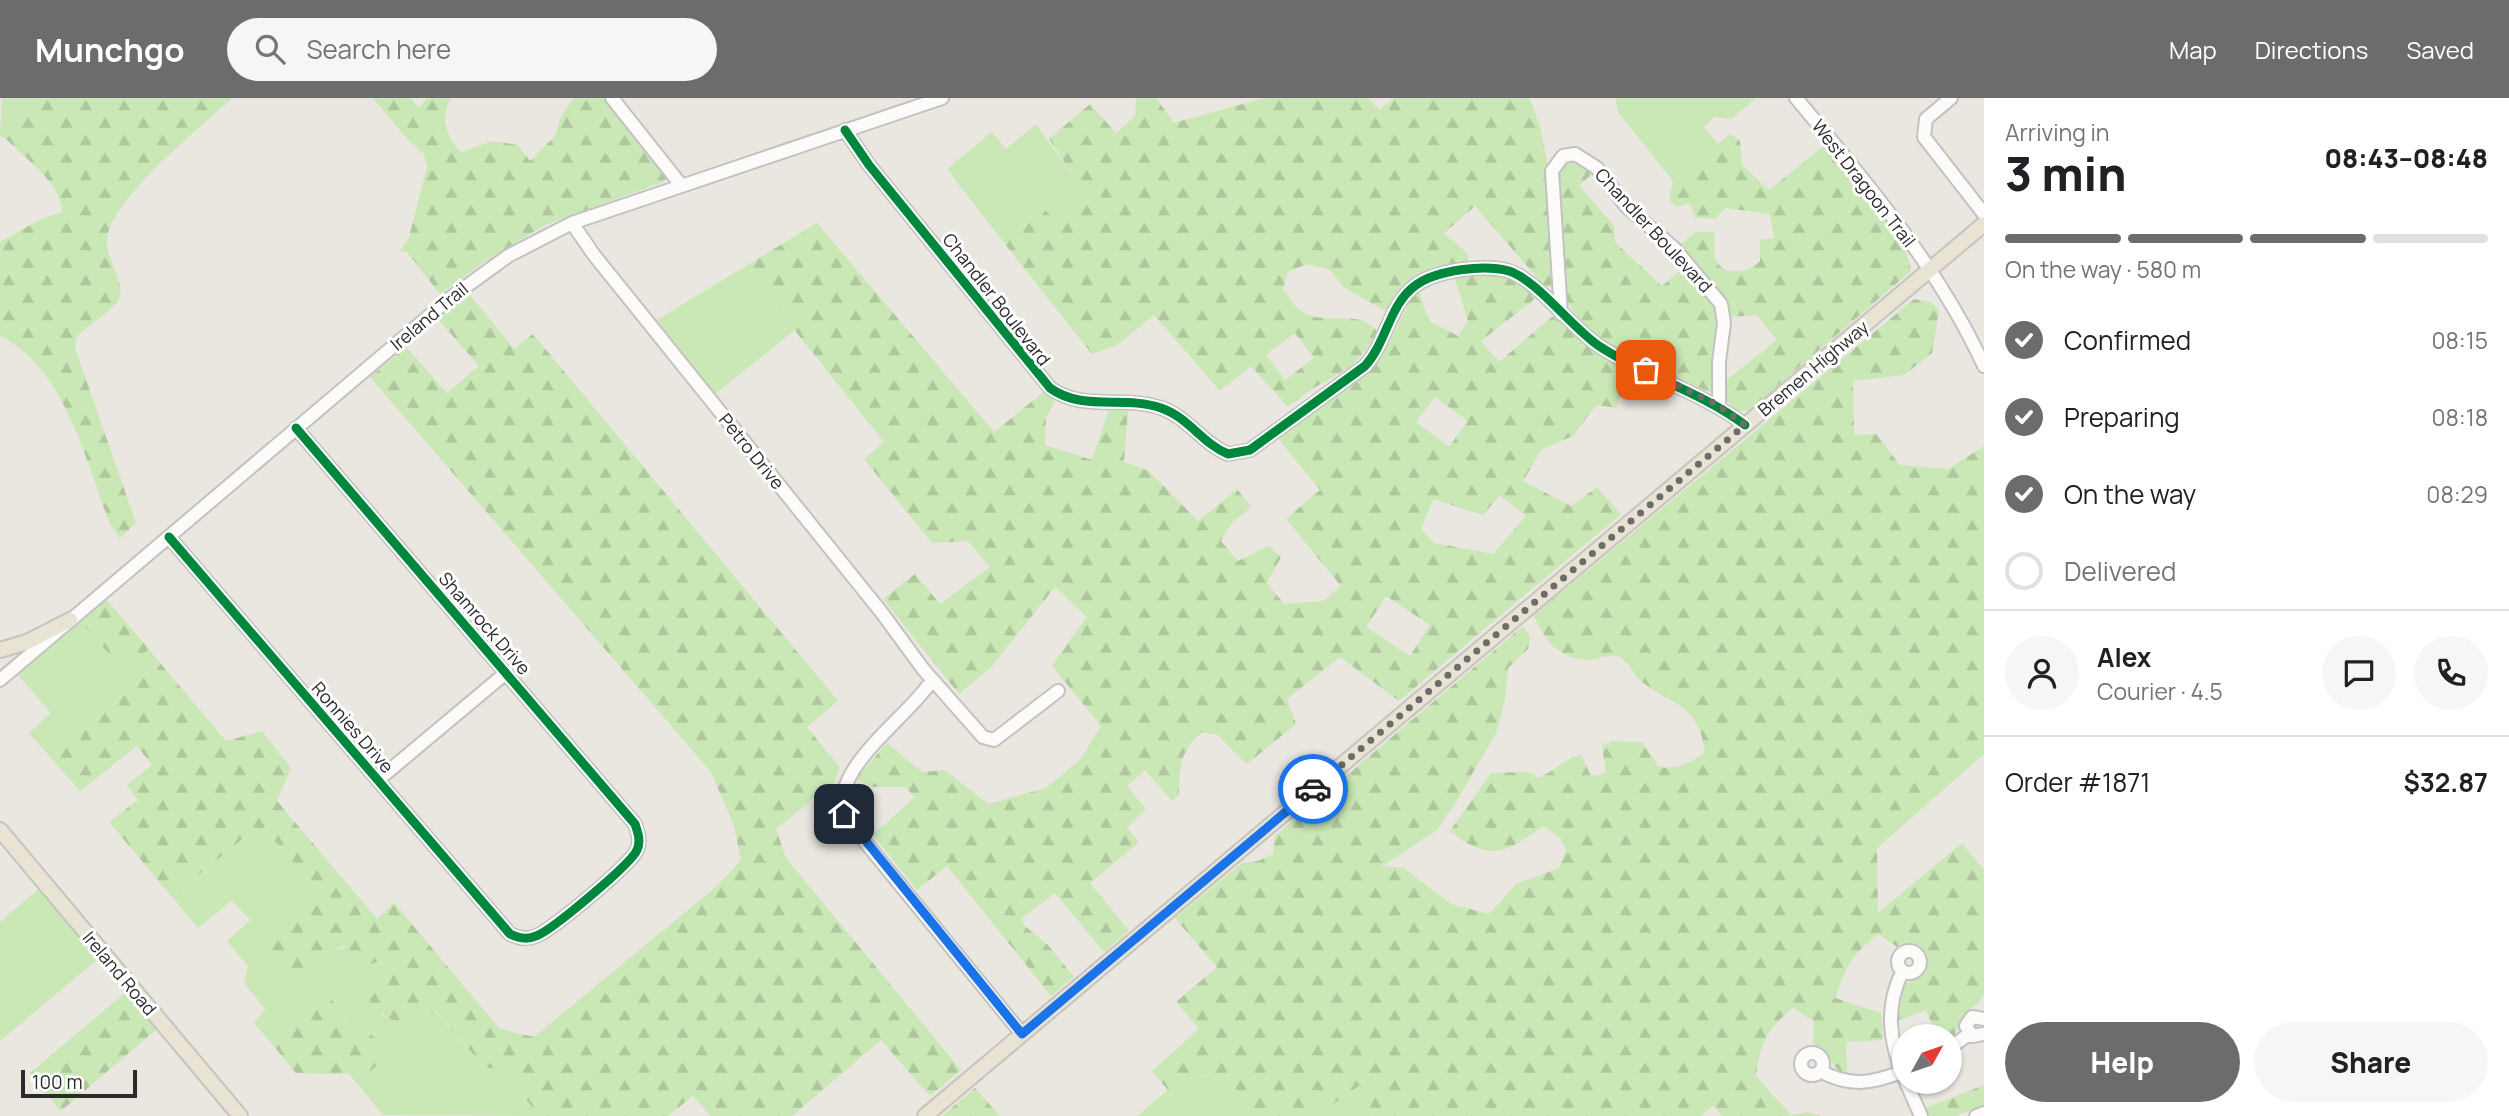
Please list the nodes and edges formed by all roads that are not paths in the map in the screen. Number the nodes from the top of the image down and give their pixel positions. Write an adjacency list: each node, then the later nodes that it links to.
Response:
1 (611, 98): 6 (street)
2 (942, 98): 5 (street, Ireland Trail)
3 (1796, 98): 10 (street, West Dragoon Trail)
4 (1951, 98): 7 (street)
5 (845, 130): 6 (street, Ireland Trail); 11 (street, Chandler Boulevard)
6 (681, 185): 8 (street, Ireland Trail)
7 (1984, 214)
8 (572, 222): 15 (street, Ireland Trail); 21 (street, Petro Drive)
9 (1984, 224): 10 (main road, Bremen Highway)
10 (1930, 270): 12 (street, West Dragoon Trail); 14 (main road, Bremen Highway)
11 (1561, 314): 13 (street, Chandler Boulevard); 13 (street, Chandler Boulevard)
12 (1984, 366)
13 (1718, 405): 14 (street, Chandler Boulevard)
14 (1745, 425): 29 (main road, Bremen Highway)
15 (296, 428): 16 (street, Ireland Trail); 19 (street, Shamrock Drive)
16 (169, 537): 17 (street, Ireland Trail); 23 (street, Ronnies Drive)
17 (70, 620): 18 (main road); 20 (street, Ireland Trail)
18 (0, 650)
19 (507, 672): 23 (street); 25 (street, Shamrock Drive)
20 (0, 680)
21 (932, 680): 22 (street, Petro Drive); 29 (street)
22 (1058, 691)
23 (378, 780): 25 (street, Ronnies Drive)
24 (0, 830): 37 (main road, Ireland Road)
25 (515, 937)
26 (1902, 972): 28 (street)
27 (1984, 1018): 30 (street)
28 (1892, 1029)
29 (1022, 1034): 38 (main road, Bremen Highway)
30 (1969, 1034): 31 (street); 32 (street)
31 (1984, 1034)
32 (1962, 1039)
33 (1820, 1071): 34 (street)
34 (1892, 1078)
35 (1911, 1094): 39 (street)
36 (1984, 1114): 40 (street)
37 (240, 1116)
38 (925, 1116)
39 (1920, 1116)
40 (1976, 1116)

